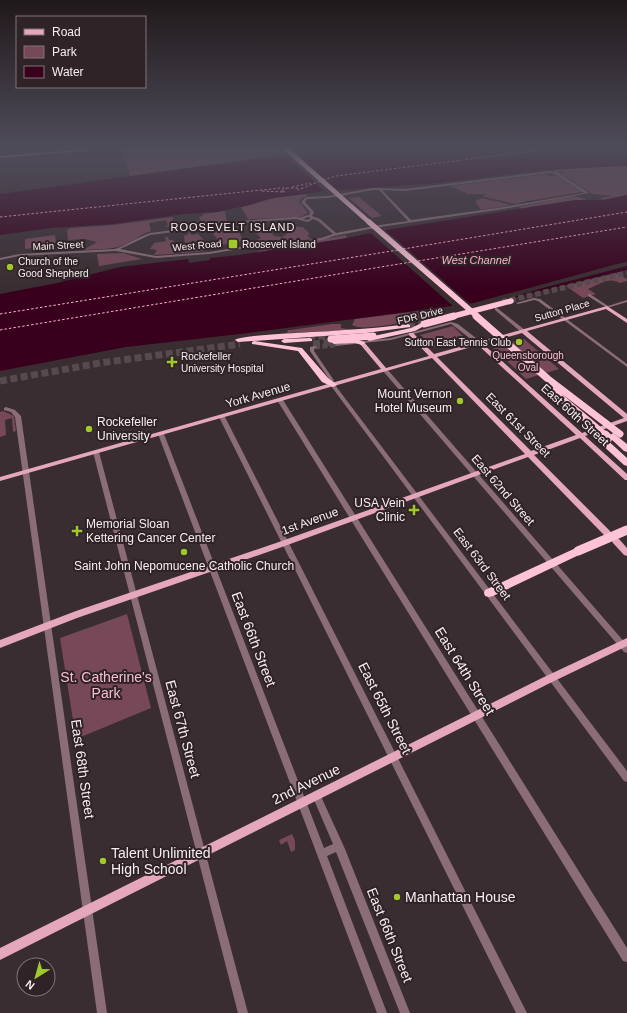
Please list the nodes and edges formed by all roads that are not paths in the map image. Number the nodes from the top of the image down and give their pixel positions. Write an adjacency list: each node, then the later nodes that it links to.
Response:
1 (333, 194): 45 (highway, bridge)
2 (333, 194): 51 (highway, bridge)
3 (338, 194): 45 (highway, bridge)
4 (338, 194): 46 (highway, bridge)
5 (343, 194): 8 (street)
6 (384, 194): 9 (street)
7 (582, 194): 9 (street, West Road)
8 (312, 217): 10 (street); 11 (street, Main Street)
9 (411, 222): 10 (street, West Road)
10 (336, 235): 13 (street, West Road)
11 (129, 246): 12 (street, Main Street); 13 (street)
12 (118, 250): 13 (street, Main Street); 14 (street, Main Street)
13 (130, 252)
14 (0, 259)
15 (589, 295): 18 (street)
16 (627, 301): 18 (street)
17 (515, 302): 20 (street); 24 (highway, FDR Drive, bridge)
18 (607, 307): 20 (main road, Sutton Place); 21 (main road)
19 (496, 309): 25 (street)
20 (564, 319): 25 (main road, Sutton Place); 36 (street)
21 (627, 321)
22 (453, 323): 26 (street, FDR Drive); 33 (street, East 60th Street)
23 (408, 326): 27 (highway, FDR Drive)
24 (422, 327): 26 (highway); 28 (highway)
25 (523, 331): 33 (main road, York Avenue); 42 (main road)
26 (412, 334): 32 (street, FDR Drive); 34 (main road, East 61st Street)
27 (267, 337): 30 (highway); 31 (highway, FDR Drive)
28 (371, 338): 29 (highway, bridge); 29 (highway)
29 (332, 341): 32 (street, FDR Drive); 32 (highway)
30 (311, 342): 31 (highway, FDR Drive); 35 (highway)
31 (254, 343): 38 (highway)
32 (362, 343): 37 (main road, East 62nd Street)
33 (479, 343): 34 (main road, York Avenue); 44 (main road, East 60th Street)
34 (434, 356): 37 (main road, York Avenue); 49 (main road, East 61st Street)
35 (319, 363): 38 (street, East 63rd Street)
36 (627, 366)
37 (385, 370): 38 (main road, York Avenue); 53 (street, East 62nd Street)
38 (333, 385): 39 (main road, York Avenue); 56 (street, East 63rd Street)
39 (280, 400): 41 (main road, York Avenue); 57 (street, East 64th Street)
40 (6, 409): 52 (street, East 68th Street)
41 (222, 417): 43 (main road, York Avenue); 61 (street, East 65th Street)
42 (627, 418): 44 (main road, 1st Avenue)
43 (161, 434): 48 (main road, York Avenue); 64 (street, East 66th Street)
44 (581, 436): 49 (main road, 1st Avenue); 54 (main road, East 60th Street)
45 (608, 438): 47 (highway); 50 (highway); 51 (highway)
46 (627, 441)
47 (627, 448)
48 (96, 452): 52 (main road, York Avenue); 66 (street, East 67th Street)
49 (531, 455): 53 (main road, 1st Avenue); 59 (main road, East 61st Street)
50 (627, 455)
51 (627, 461)
52 (27, 472): 55 (main road, York Avenue); 67 (street, East 68th Street)
53 (474, 474): 56 (main road, 1st Avenue); 63 (street, East 62nd Street)
54 (627, 478)
55 (0, 480)
56 (415, 495): 57 (main road, 1st Avenue); 65 (street, East 63rd Street)
57 (354, 518): 61 (main road, 1st Avenue); 71 (street, East 64th Street)
58 (627, 530): 63 (highway, bridge)
59 (608, 533)
60 (616, 541): 62 (main road)
61 (286, 543): 64 (main road, 1st Avenue); 72 (street, East 65th Street)
62 (627, 553)
63 (552, 563): 65 (highway); 69 (street, East 62nd Street)
64 (212, 568): 66 (main road, 1st Avenue); 75 (street, East 66th Street)
65 (489, 593): 70 (street, East 63rd Street)
66 (133, 596): 67 (main road, 1st Avenue); 77 (street, East 67th Street)
67 (48, 626): 68 (main road, 1st Avenue); 79 (street, East 68th Street)
68 (0, 644)
69 (625, 645): 70 (main road, 2nd Avenue)
70 (552, 677): 71 (main road, 2nd Avenue); 73 (street, East 63rd Street)
71 (476, 715): 72 (main road, 2nd Avenue); 81 (street, East 64th Street)
72 (394, 757): 74 (main road, 2nd Avenue); 86 (street, East 65th Street)
73 (627, 778)
74 (316, 795): 75 (main road, 2nd Avenue); 76 (street, East 66th Street)
75 (302, 802): 77 (main road, 2nd Avenue); 78 (street, East 66th Street)
76 (338, 846): 78 (street); 85 (street, East 66th Street)
77 (201, 853): 79 (main road, 2nd Avenue); 83 (street, East 67th Street)
78 (322, 854): 84 (street, East 66th Street)
79 (88, 909): 80 (main road, 2nd Avenue); 82 (street, East 68th Street)
80 (0, 954)
81 (627, 957)
82 (102, 1013)
83 (243, 1013)
84 (382, 1013)
85 (406, 1013)
86 (522, 1013)

